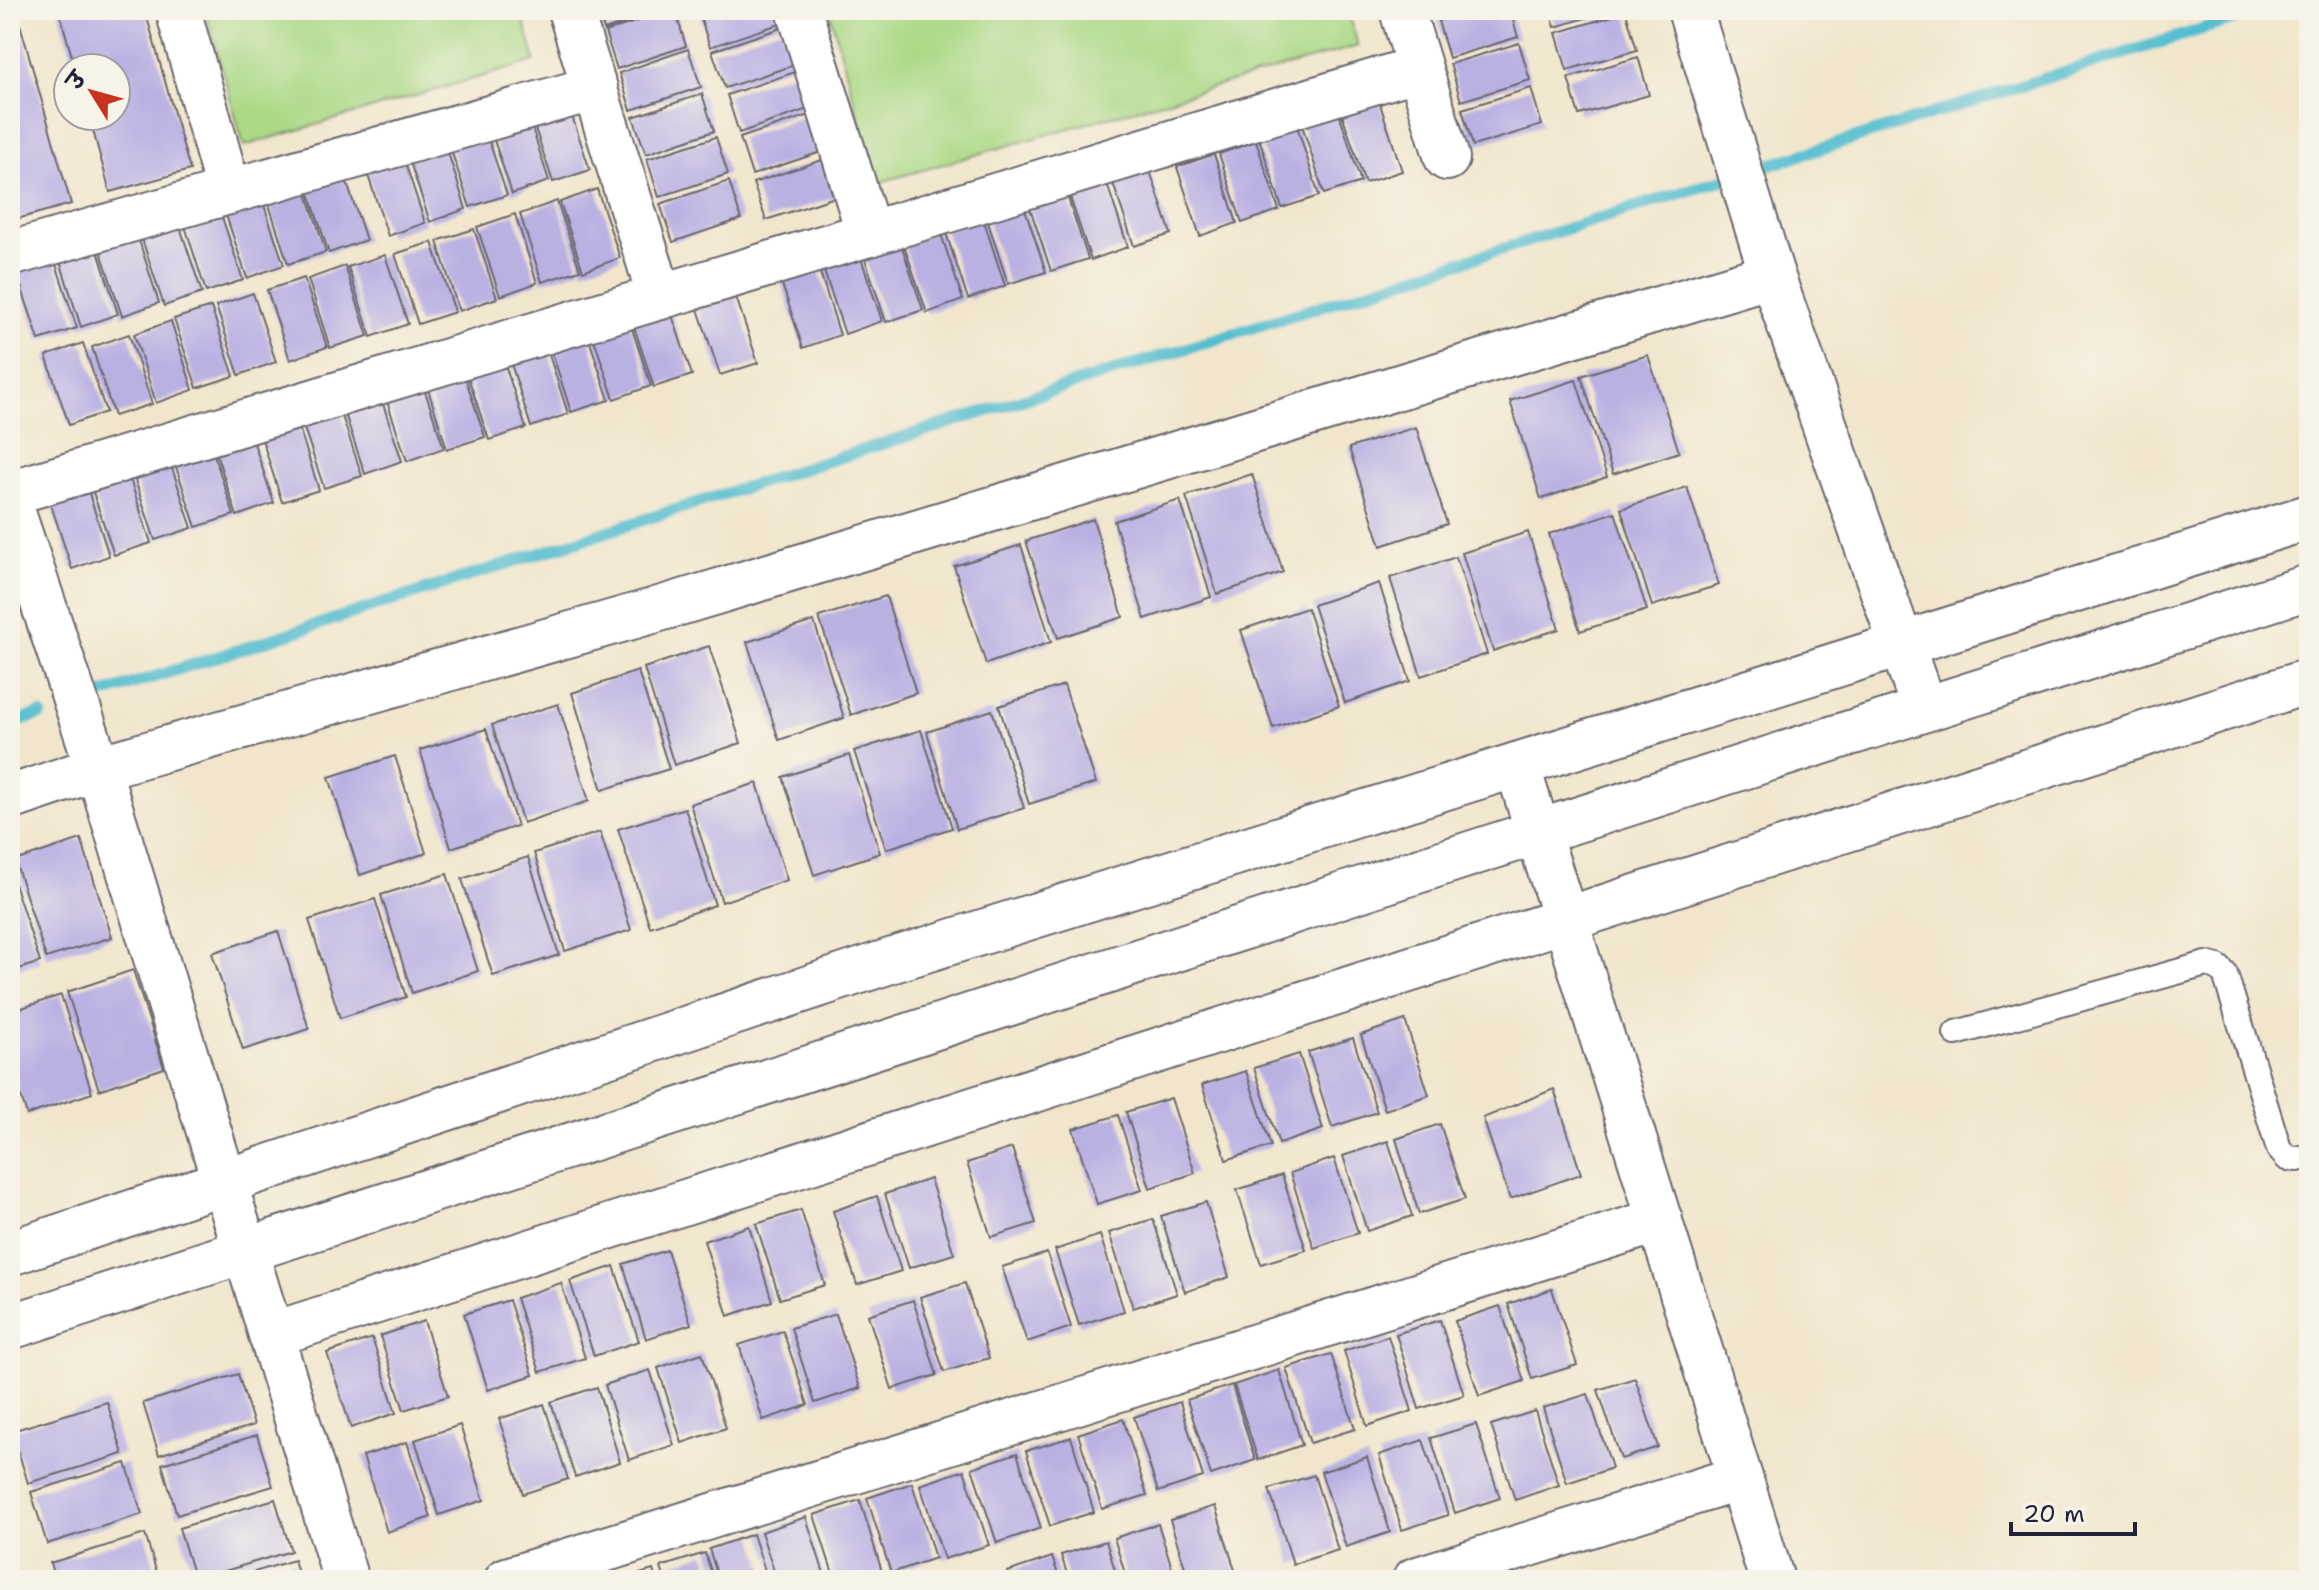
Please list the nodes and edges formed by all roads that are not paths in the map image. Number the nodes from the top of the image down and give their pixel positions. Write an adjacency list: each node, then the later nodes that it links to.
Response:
1 (178, 10): 9 (street)
2 (570, 10): 7 (street)
3 (799, 10): 10 (street)
4 (1402, 10): 6 (street)
5 (1690, 10): 12 (street)
6 (1419, 68): 8 (street); 10 (street)
7 (595, 88): 9 (street); 13 (street)
8 (1447, 158)
9 (229, 192): 11 (street)
10 (869, 234): 13 (street)
11 (10, 254)
12 (1772, 275): 18 (street); 22 (street)
13 (660, 297): 14 (street)
14 (10, 493)
15 (10, 504): 22 (street)
16 (2309, 517): 18 (street)
17 (2309, 587): 20 (street)
18 (1901, 644): 20 (street); 21 (street)
19 (2309, 681): 25 (street)
20 (1924, 709): 24 (street)
21 (1517, 765): 24 (street); 28 (street)
22 (98, 768): 23 (street); 28 (street)
23 (10, 798)
24 (1539, 832): 25 (street); 30 (street)
25 (1566, 919): 29 (street); 33 (street)
26 (1956, 1033): 27 (lane)
27 (2309, 1156)
28 (223, 1182): 30 (street); 31 (street)
29 (1660, 1220): 34 (street); 36 (street)
30 (245, 1251): 32 (street); 33 (street)
31 (10, 1253)
32 (10, 1327)
33 (271, 1335): 35 (street)
34 (1740, 1478): 37 (street); 38 (street)
35 (346, 1580)
36 (507, 1580)
37 (1415, 1580)
38 (1772, 1580)

